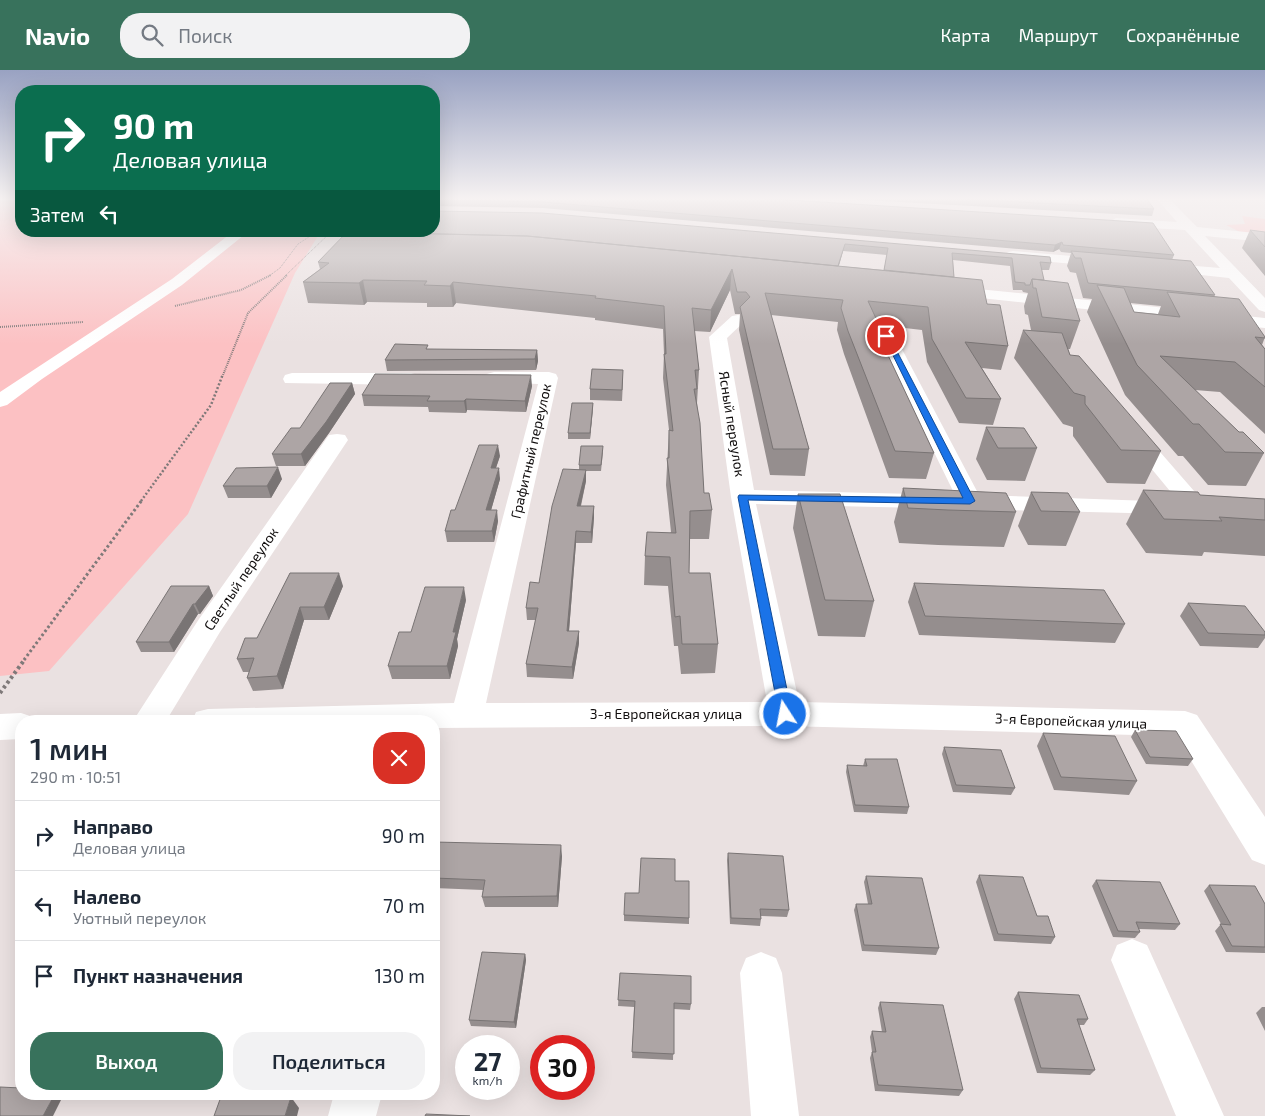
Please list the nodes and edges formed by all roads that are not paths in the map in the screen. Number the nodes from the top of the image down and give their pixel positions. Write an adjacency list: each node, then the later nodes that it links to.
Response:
1 (223, 247): 16 (street)
2 (1210, 247): 6 (street)
3 (998, 253): 4 (street)
4 (1117, 264)
5 (1146, 266): 6 (street)
6 (1237, 276): 7 (street); 9 (street)
7 (1256, 280)
8 (937, 290): 11 (street)
9 (1265, 307)
10 (738, 320): 19 (street, Ясный переулок)
11 (1265, 323)
12 (886, 336): 20 (street)
13 (431, 378): 15 (street)
14 (470, 378): 23 (street, Графитный переулок)
15 (292, 379)
16 (0, 402)
17 (1120, 417): 20 (street)
18 (337, 440): 22 (street, Светлый переулок)
19 (743, 497): 20 (street); 21 (street, Ясный переулок)
20 (970, 501)
21 (785, 714): 23 (street, 3-я Европейская улица); 27 (street, 3-я Европейская улица)
22 (153, 715)
23 (467, 715): 24 (street, 3-я Европейская улица)
24 (440, 716)
25 (15, 726): 26 (street)
26 (0, 727)
27 (1265, 848)
28 (1132, 960): 33 (street)
29 (761, 973): 32 (street)
30 (356, 1100): 31 (street)
31 (352, 1116)
32 (775, 1116)
33 (1200, 1116)

